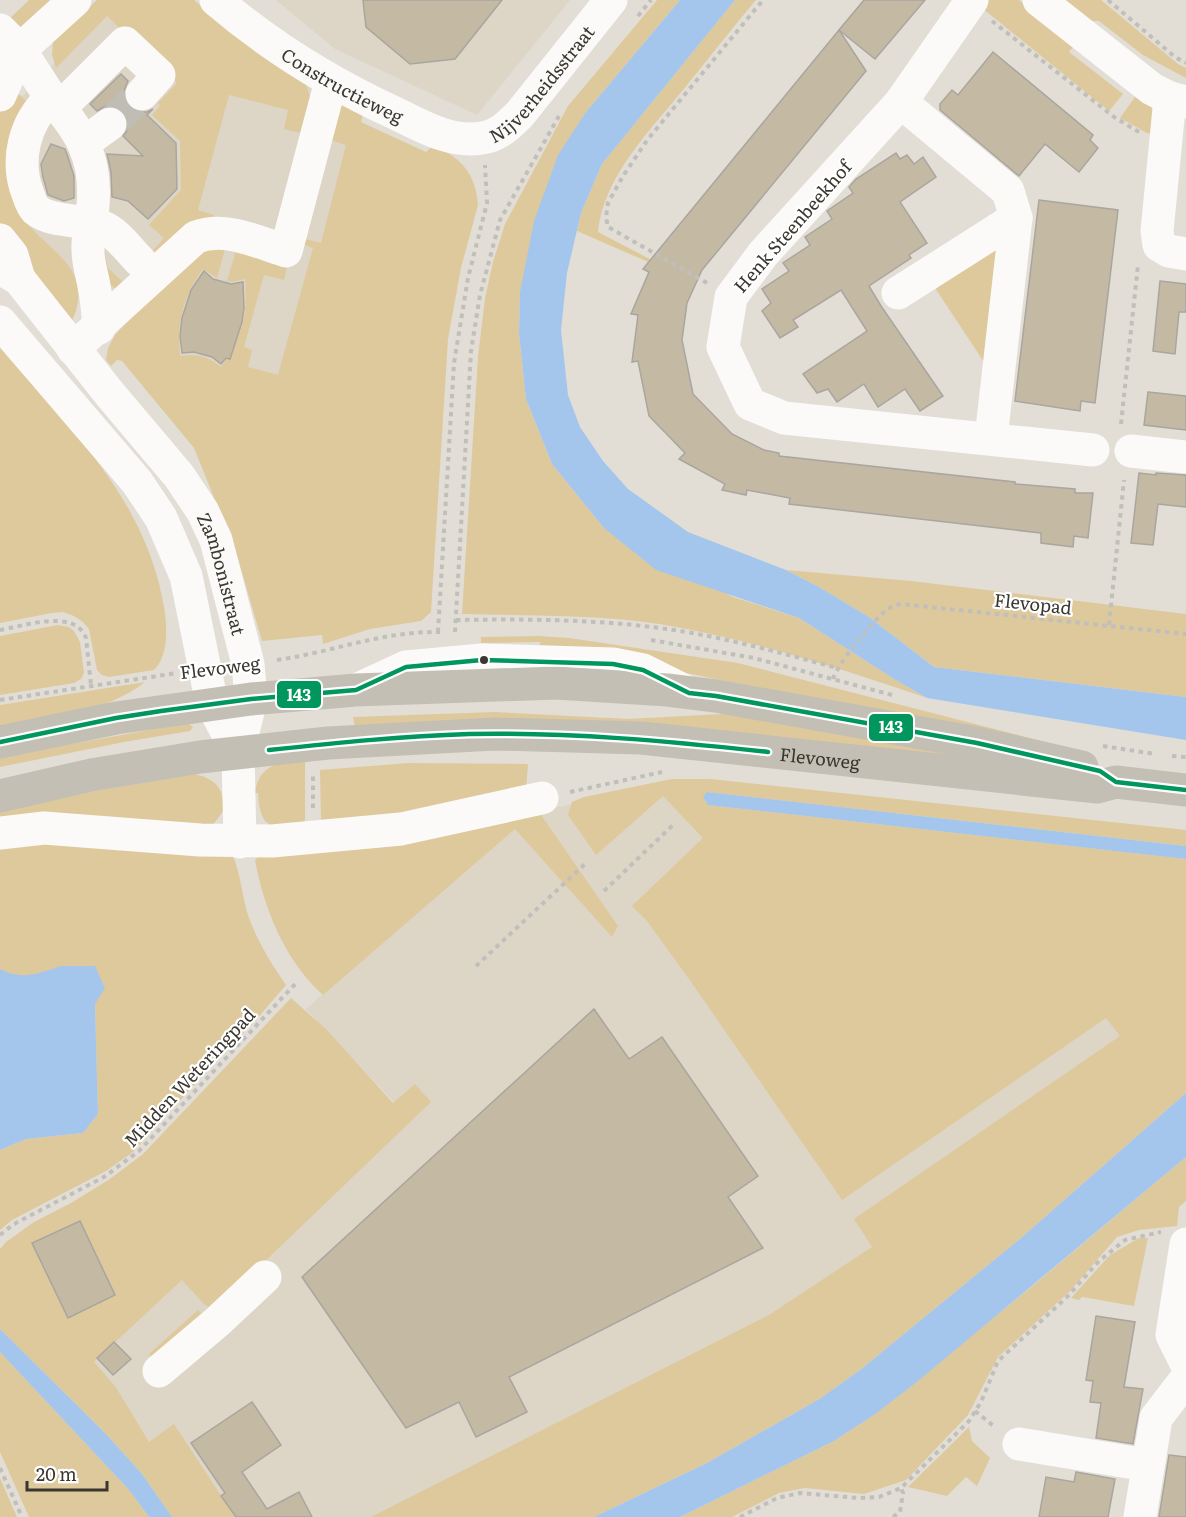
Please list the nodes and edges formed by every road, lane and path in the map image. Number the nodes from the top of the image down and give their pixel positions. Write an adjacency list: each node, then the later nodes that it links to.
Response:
1 (75, 0): 9 (street)
2 (216, 0): 11 (street, Constructieweg)
3 (651, 0): 8 (path)
4 (763, 0): 29 (path)
5 (1108, 0): 10 (path)
6 (1041, 1): 14 (street)
7 (971, 2): 15 (street, Henk Steenbeekhof); 20 (path)
8 (623, 9): 19 (street, Nijverheidsstraat)
9 (5, 46): 13 (street); 16 (street)
10 (1186, 63)
11 (332, 81): 19 (street, Constructieweg); 31 (street)
12 (142, 94): 16 (street)
13 (0, 95)
14 (1178, 100): 20 (street)
15 (901, 102): 22 (street); 29 (street, Henk Steenbeekhof)
16 (56, 103): 21 (street); 23 (street)
17 (563, 110): 37 (path)
18 (110, 124): 21 (street)
19 (484, 138): 40 (path, Nijverheidsstraat)
20 (1166, 138): 25 (street)
21 (84, 142): 23 (street)
22 (1017, 218): 28 (street); 33 (street)
23 (90, 223): 26 (street); 31 (street)
24 (0, 240): 27 (street, Zambonistraat)
25 (1173, 249): 34 (path)
26 (140, 261)
27 (9, 273): 32 (street, Zambonistraat)
28 (898, 293)
29 (731, 297): 33 (street, Henk Steenbeekhof)
30 (0, 323): 46 (street, Zambonistraat)
31 (99, 328): 32 (street)
32 (74, 349): 44 (street, Zambonistraat)
33 (991, 438): 35 (street, Henk Steenbeekhof)
34 (1126, 449): 36 (street); 38 (path)
35 (1093, 450)
36 (1186, 457)
37 (456, 620): 41 (path); 45 (path)
38 (1108, 625): 42 (path, Flevopad); 45 (path, Flevopad)
39 (0, 630): 48 (path)
40 (438, 632): 44 (path, Flevoweg)
41 (466, 632)
42 (1186, 634)
43 (645, 639): 47 (path)
44 (248, 664): 50 (street, Zambonistraat)
45 (837, 668): 47 (path)
46 (205, 669): 48 (path, Flevoweg); 52 (street, Zambonistraat)
47 (833, 679): 49 (path)
48 (91, 685): 51 (path, Flevoweg)
49 (896, 696)
50 (251, 699): 52 (main road, Flevoweg); 54 (street, Zambonistraat); 56 (main road, Flevoweg)
51 (0, 700)
52 (212, 704): 53 (main road, Flevoweg); 54 (street, Zambonistraat)
53 (0, 742)
54 (237, 753): 56 (main road, Flevoweg); 58 (main road, Flevoweg); 63 (street)
55 (313, 765): 62 (path)
56 (1010, 765): 57 (main road, Flevoweg)
57 (1186, 790)
58 (0, 796)
59 (542, 798): 62 (street)
60 (674, 824): 65 (path)
61 (0, 833): 63 (street)
62 (313, 838): 63 (street)
63 (240, 842)
64 (585, 864): 66 (path)
65 (604, 891)
66 (476, 966)
67 (297, 982): 68 (path, Midden Weteringpad)
68 (0, 1235)
69 (1175, 1238): 71 (street); 77 (path)
70 (265, 1277): 72 (street)
71 (1186, 1363)
72 (159, 1371)
73 (1186, 1379): 75 (street)
74 (1019, 1444): 75 (street)
75 (1147, 1465): 83 (street)
76 (0, 1468): 79 (path)
77 (901, 1488): 78 (path); 82 (path)
78 (752, 1511): 80 (path); 81 (path)
79 (22, 1517)
80 (740, 1517)
81 (751, 1517)
82 (893, 1517)
83 (1140, 1517)

